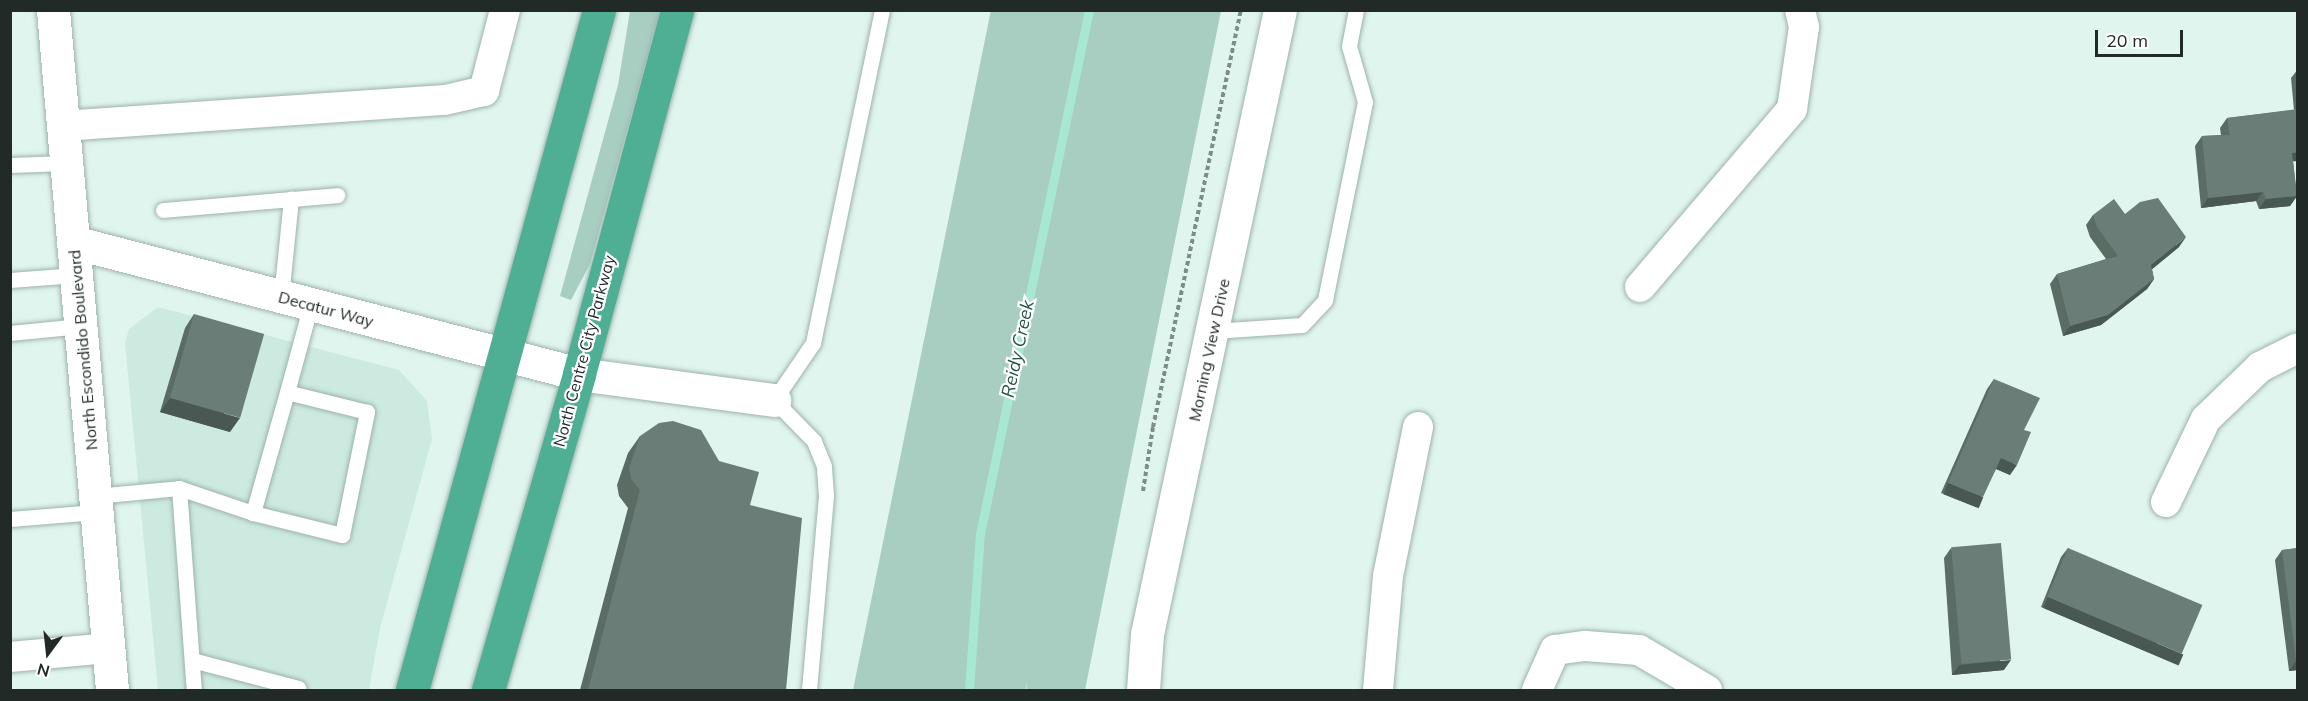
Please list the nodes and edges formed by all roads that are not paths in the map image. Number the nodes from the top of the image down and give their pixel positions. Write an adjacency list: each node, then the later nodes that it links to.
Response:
1 (53, 10): 9 (street, North Escondido Boulevard)
2 (505, 10): 9 (street)
3 (599, 10): 24 (highway)
4 (677, 10): 25 (highway, North Centre City Parkway)
5 (882, 10): 27 (lane)
6 (1280, 10): 21 (street, Morning View Drive)
7 (1356, 10): 21 (lane)
8 (1800, 10): 18 (street)
9 (62, 126): 10 (street, North Escondido Boulevard)
10 (66, 164): 11 (lane); 15 (street, North Escondido Boulevard)
11 (10, 165)
12 (337, 195): 13 (lane)
13 (291, 199): 14 (lane); 19 (lane)
14 (162, 210)
15 (73, 242): 16 (street, North Escondido Boulevard); 19 (street, Decatur Way)
16 (76, 275): 17 (lane); 20 (street, North Escondido Boulevard)
17 (10, 280)
18 (1640, 287)
19 (296, 301): 24 (street, Decatur Way); 26 (lane)
20 (81, 326): 22 (lane); 31 (street, North Escondido Boulevard)
21 (1213, 331): 43 (street, Morning View Drive)
22 (10, 333)
23 (2298, 348): 30 (street)
24 (505, 356): 25 (street, Decatur Way); 40 (highway)
25 (579, 374): 27 (street, Decatur Way); 41 (highway, North Centre City Parkway)
26 (287, 392): 32 (lane); 32 (lane)
27 (774, 400): 42 (lane)
28 (1418, 427): 44 (street)
29 (179, 488): 31 (lane); 32 (lane); 36 (lane)
30 (2166, 502)
31 (96, 504): 33 (lane); 34 (street, North Escondido Boulevard)
32 (254, 513)
33 (10, 519)
34 (108, 648): 35 (street); 38 (street, North Escondido Boulevard)
35 (10, 657)
36 (192, 660): 37 (lane); 39 (lane)
37 (298, 688)
38 (112, 690)
39 (194, 690)
40 (412, 690)
41 (488, 690)
42 (809, 690)
43 (1143, 690)
44 (1378, 690)
45 (1537, 690): 46 (street)
46 (1707, 690)

